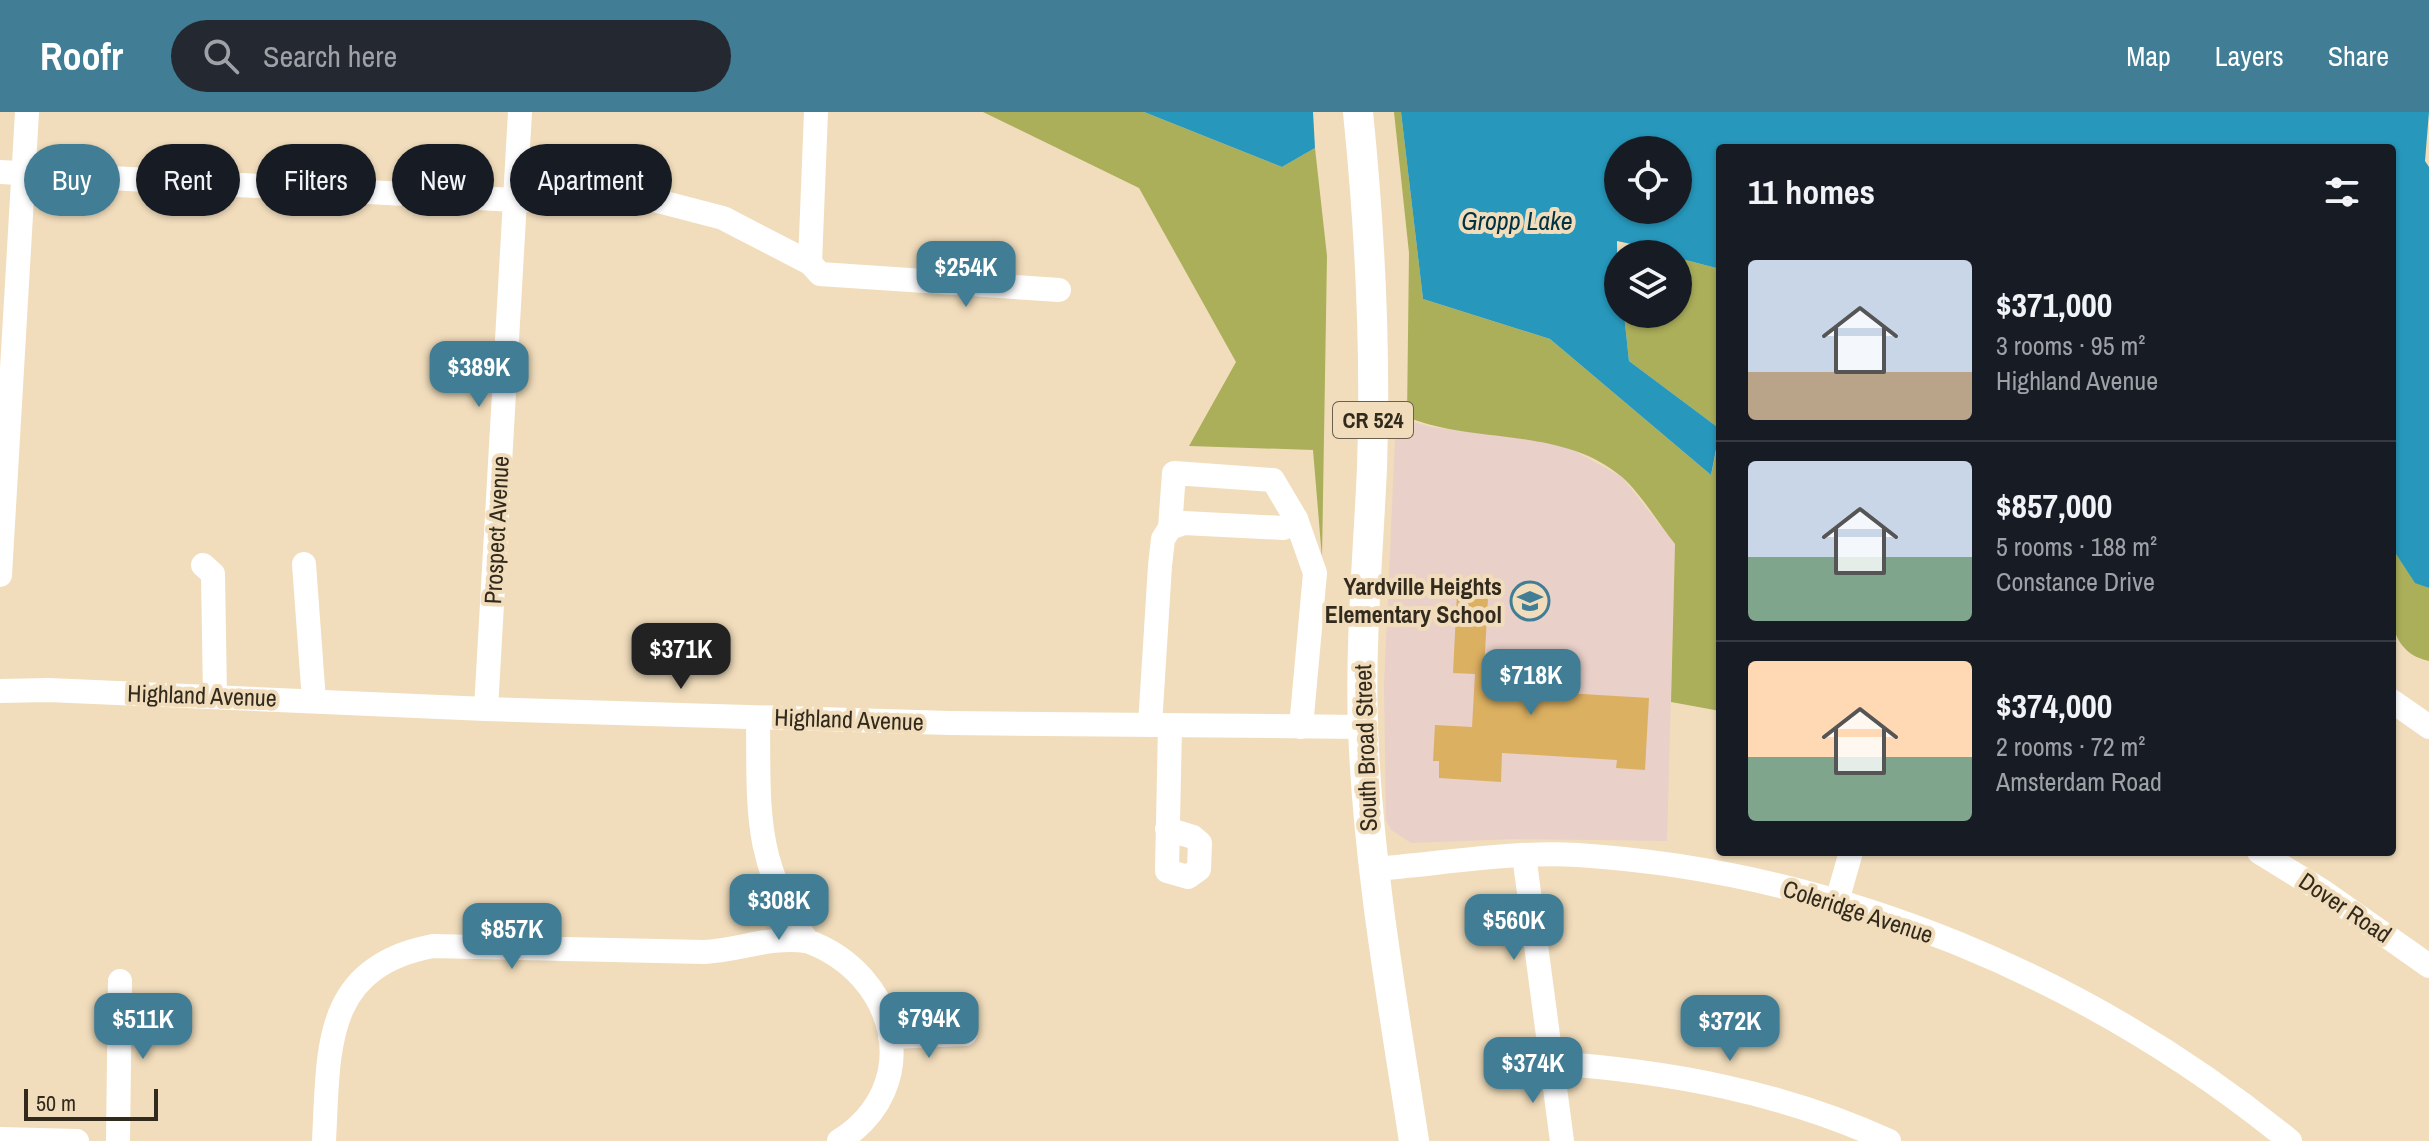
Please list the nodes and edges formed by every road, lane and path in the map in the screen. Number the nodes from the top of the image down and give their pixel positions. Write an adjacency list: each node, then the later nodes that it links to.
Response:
1 (27, 112): 6 (street)
2 (520, 112): 5 (street, Prospect Avenue)
3 (816, 112): 10 (street)
4 (1358, 112): 25 (main road, South Broad Street / CR 524)
5 (519, 144)
6 (12, 173): 7 (street); 16 (street)
7 (510, 200)
8 (672, 204): 10 (street)
9 (515, 216): 21 (street, Prospect Avenue)
10 (810, 263): 11 (street)
11 (1059, 290)
12 (1296, 519): 13 (street); 13 (street); 24 (street)
13 (1170, 528): 23 (street)
14 (304, 564): 19 (street)
15 (203, 565): 18 (street)
16 (0, 575)
17 (0, 691): 18 (street, Highland Avenue)
18 (215, 697): 19 (street, Highland Avenue)
19 (314, 701): 21 (street, Highland Avenue)
20 (2396, 704): 26 (street)
21 (486, 709): 22 (street, Highland Avenue)
22 (758, 718): 23 (street, Highland Avenue); 33 (street)
23 (1160, 725): 24 (street, Highland Avenue); 27 (street)
24 (1301, 727): 25 (street, Highland Avenue)
25 (1363, 727): 31 (main road, South Broad Street / CR 524)
26 (2429, 727)
27 (1167, 829)
28 (1524, 855): 31 (street, Coleridge Avenue); 32 (street, Coleridge Avenue); 38 (street)
29 (1850, 856): 32 (street)
30 (2266, 856): 34 (street, Dover Road)
31 (1373, 869): 44 (main road, South Broad Street / CR 524)
32 (1837, 901): 47 (street, Coleridge Avenue)
33 (807, 941): 37 (street); 42 (street)
34 (2429, 966)
35 (120, 981): 41 (street)
36 (965, 1034): 37 (street)
37 (890, 1037): 43 (street)
38 (1551, 1063): 45 (street); 46 (street)
39 (0, 1139): 40 (street)
40 (77, 1141)
41 (118, 1141)
42 (324, 1141)
43 (839, 1141)
44 (1414, 1141)
45 (1562, 1141)
46 (1889, 1141)
47 (2290, 1141)

